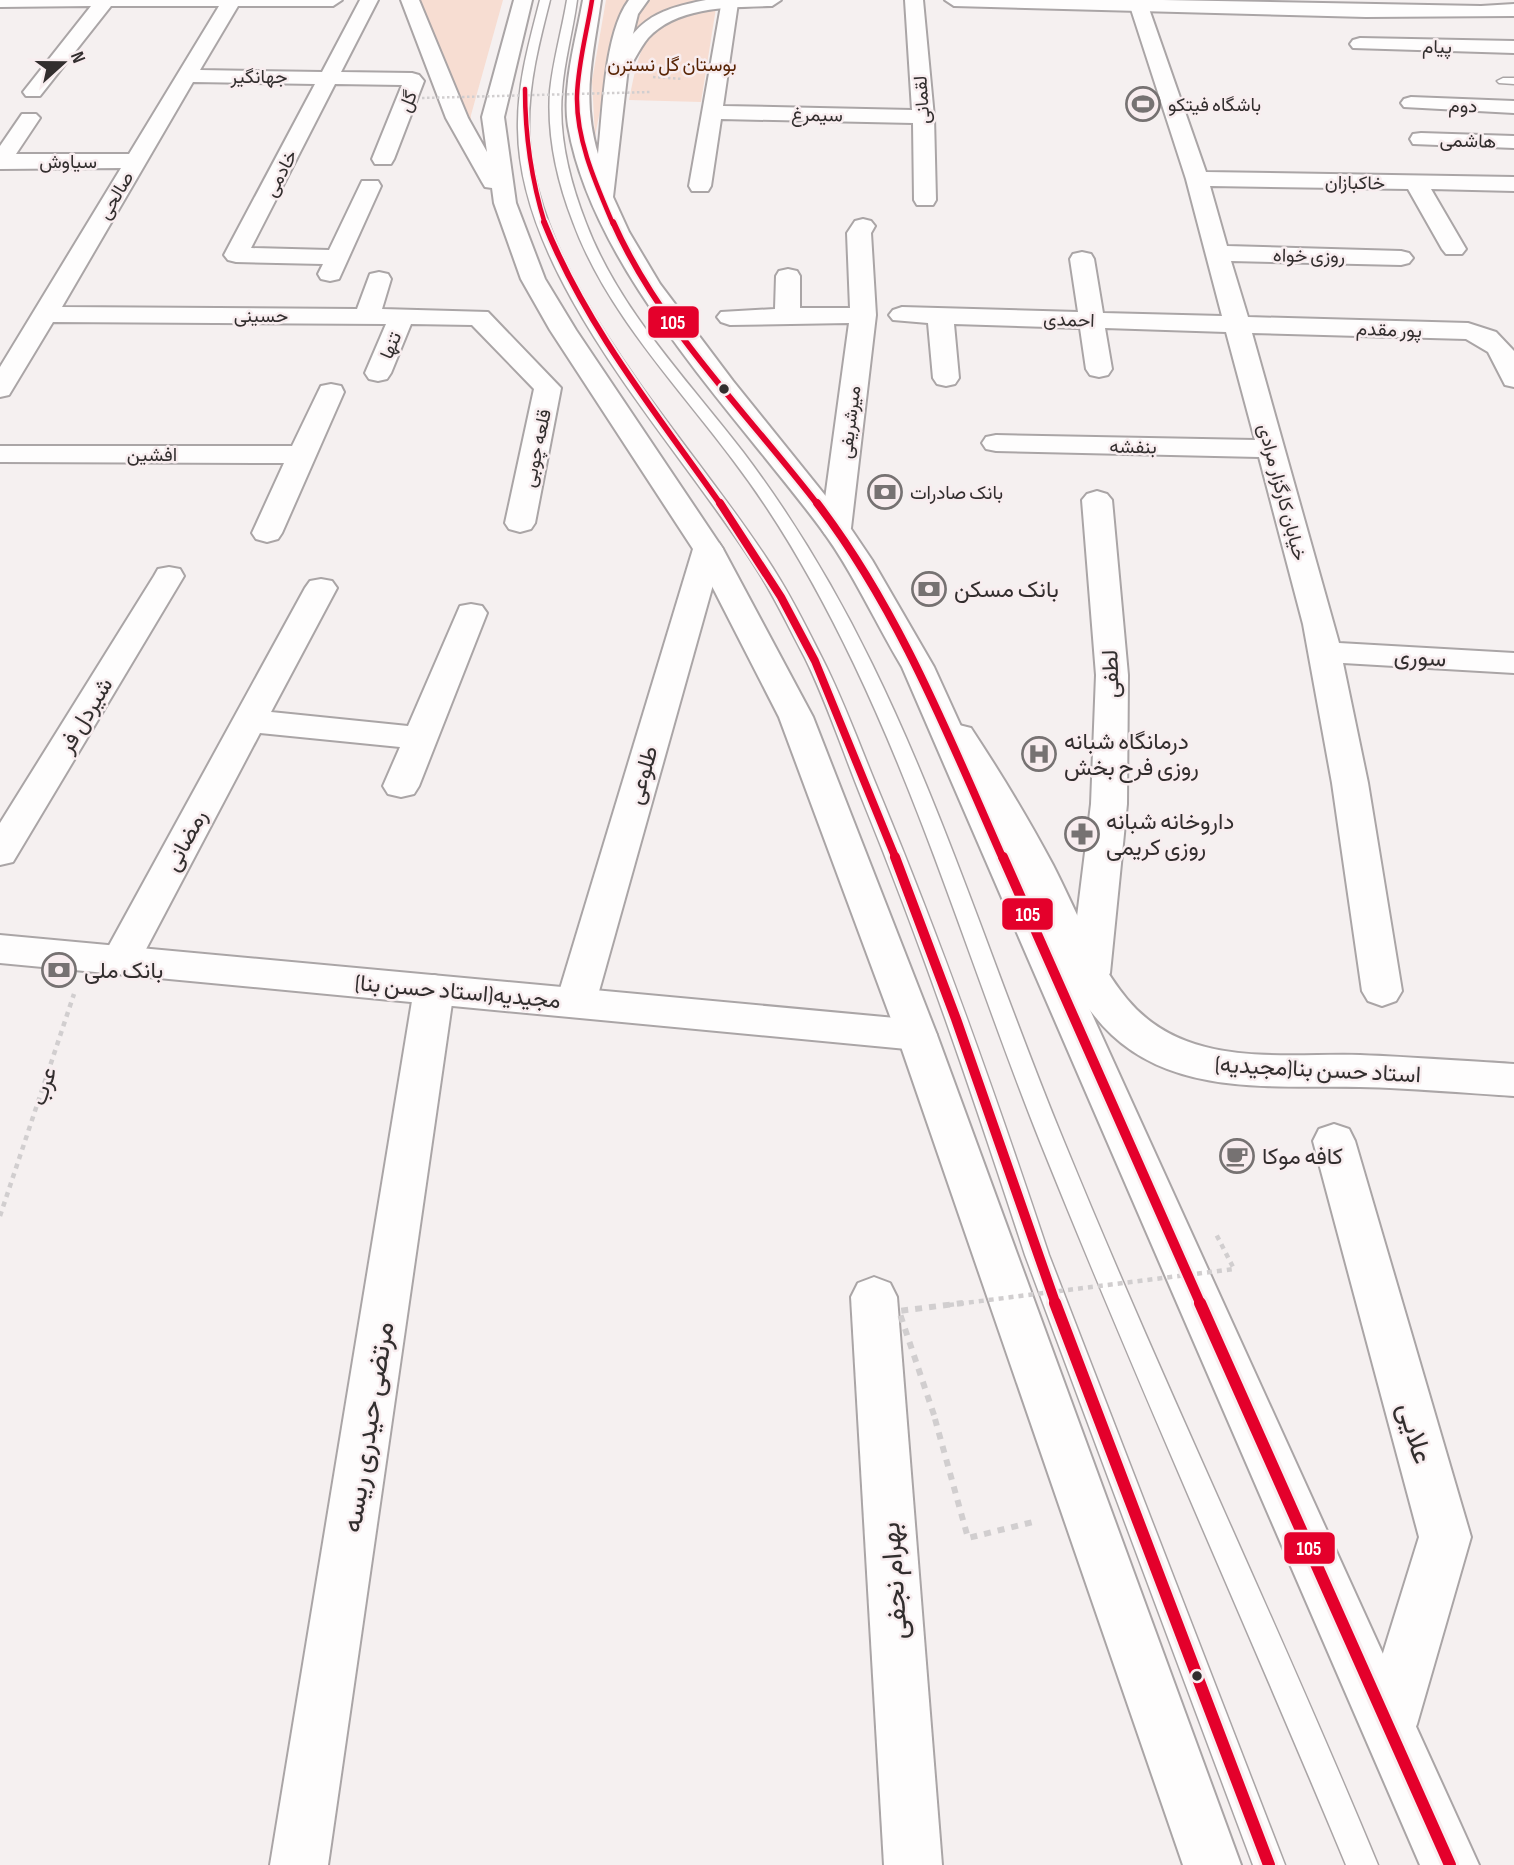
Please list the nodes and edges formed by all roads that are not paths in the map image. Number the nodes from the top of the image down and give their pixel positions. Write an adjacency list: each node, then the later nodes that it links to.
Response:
1 (333, 0): 17 (main road)
2 (369, 0): 27 (main road, خادمی)
3 (410, 0): 45 (main road)
4 (523, 0): 45 (main road)
5 (545, 0): 105 (lane)
6 (572, 0): 106 (lane)
7 (592, 0): 46 (main road)
8 (639, 0): 25 (main road)
9 (772, 0): 18 (main road)
10 (914, 0): 32 (main road, لقمانی)
11 (954, 0): 19 (main road)
12 (1221, 0): 21 (main road)
13 (1468, 0): 20 (main road)
14 (1494, 0): 20 (main road)
15 (0, 1): 16 (main road)
16 (105, 1): 17 (main road); 28 (main road)
17 (231, 2): 26 (main road, صالحی)
18 (729, 3): 25 (main road); 31 (main road)
19 (1138, 3): 21 (main road); 39 (main road, خیابان کارگزار مرادی)
20 (1514, 10): 21 (main road); 22 (main road)
21 (1366, 11)
22 (1514, 29)
23 (1360, 44): 24 (main road, پیام)
24 (1514, 47)
25 (618, 71): 46 (main road)
26 (186, 76): 27 (main road, جهانگیر); 38 (main road, صالحی)
27 (331, 77): 36 (main road, گل); 42 (main road, خادمی)
28 (33, 92)
29 (1411, 103): 30 (main road, دوم)
30 (1514, 107)
31 (711, 112): 32 (main road, سیمرغ); 43 (main road)
32 (923, 117): 44 (main road, لقمانی)
33 (29, 118): 37 (main road)
34 (1422, 139): 35 (main road, هاشمی)
35 (1514, 142)
36 (383, 159)
37 (0, 161): 38 (main road, سیاوش)
38 (136, 161): 54 (main road, صالحی)
39 (1196, 179): 40 (main road, خاکبازان); 49 (main road, خیابان کارگزار مرادی)
40 (1416, 183): 41 (main road, خاکبازان); 48 (main road)
41 (1514, 184)
42 (370, 186)
43 (699, 186)
44 (925, 200)
45 (505, 203): 80 (main road)
46 (603, 203): 78 (main road)
47 (863, 226): 56 (main road)
48 (1454, 249)
49 (1218, 253): 50 (main road, روزی خواه); 64 (main road, خیابان کارگزار مرادی)
50 (1401, 258)
51 (1082, 259): 63 (main road)
52 (788, 276): 55 (main road)
53 (379, 279): 59 (main road)
54 (44, 314): 59 (main road, حسینی); 65 (main road, صالحی)
55 (788, 315): 56 (main road); 62 (main road)
56 (863, 315): 78 (main road, میرشریفی)
57 (902, 315): 58 (main road, احمدی)
58 (940, 315): 63 (main road, احمدی); 68 (main road)
59 (367, 316): 60 (main road, حسینی)
60 (401, 316): 61 (main road, حسینی); 67 (main road, تنها)
61 (479, 317): 77 (main road, قلعه چوبی)
62 (730, 317)
63 (1094, 320): 64 (main road, احمدی); 66 (main road)
64 (1237, 325): 69 (main road, پور مقدم); 73 (main road, خیابان کارگزار مرادی)
65 (9, 359): 70 (main road, صالحی)
66 (1099, 369)
67 (378, 373)
68 (946, 378)
69 (1514, 379)
70 (0, 388)
71 (331, 391): 75 (main road)
72 (996, 443): 73 (main road, بنفشه)
73 (1271, 449): 84 (main road, خیابان کارگزار مرادی)
74 (0, 454): 75 (main road, افشین)
75 (304, 455): 79 (main road)
76 (1097, 499): 93 (main road, لطفی)
77 (520, 523)
78 (836, 528): 86 (main road)
79 (267, 533)
80 (708, 549): 96 (main road, طلوعی); 97 (main road)
81 (169, 576): 90 (main road, شیردل فر)
82 (321, 588): 87 (main road, رمضانی)
83 (471, 613): 88 (main road)
84 (1325, 652): 85 (main road, سوری); 95 (main road, خیابان کارگزار مرادی)
85 (1514, 663)
86 (918, 667): 93 (main road, استاد حسن بنا(مجیدیه)); 101 (main road)
87 (250, 720): 88 (main road); 92 (main road, رمضانی)
88 (420, 738): 89 (main road)
89 (401, 786)
90 (0, 853)
91 (0, 949): 92 (main road, مجیدیه(استاد حسن بنا))
92 (104, 958): 94 (main road, مجیدیه(استاد حسن بنا))
93 (1090, 973): 98 (main road, استاد حسن بنا(مجیدیه))
94 (434, 989): 96 (main road, مجیدیه(استاد حسن بنا)); 102 (main road, مرتضی حیدری ریسه)
95 (1382, 991)
96 (576, 1002): 97 (main road, مجیدیه(استاد حسن بنا))
97 (917, 1035): 104 (main road)
98 (1514, 1080)
99 (1334, 1141): 101 (main road, علایی)
100 (874, 1297): 103 (main road, بهرام نجفی)
101 (1390, 1724): 107 (main road)
102 (299, 1865)
103 (913, 1865)
104 (1212, 1865)
105 (1269, 1865)
106 (1362, 1865)
107 (1450, 1865)

